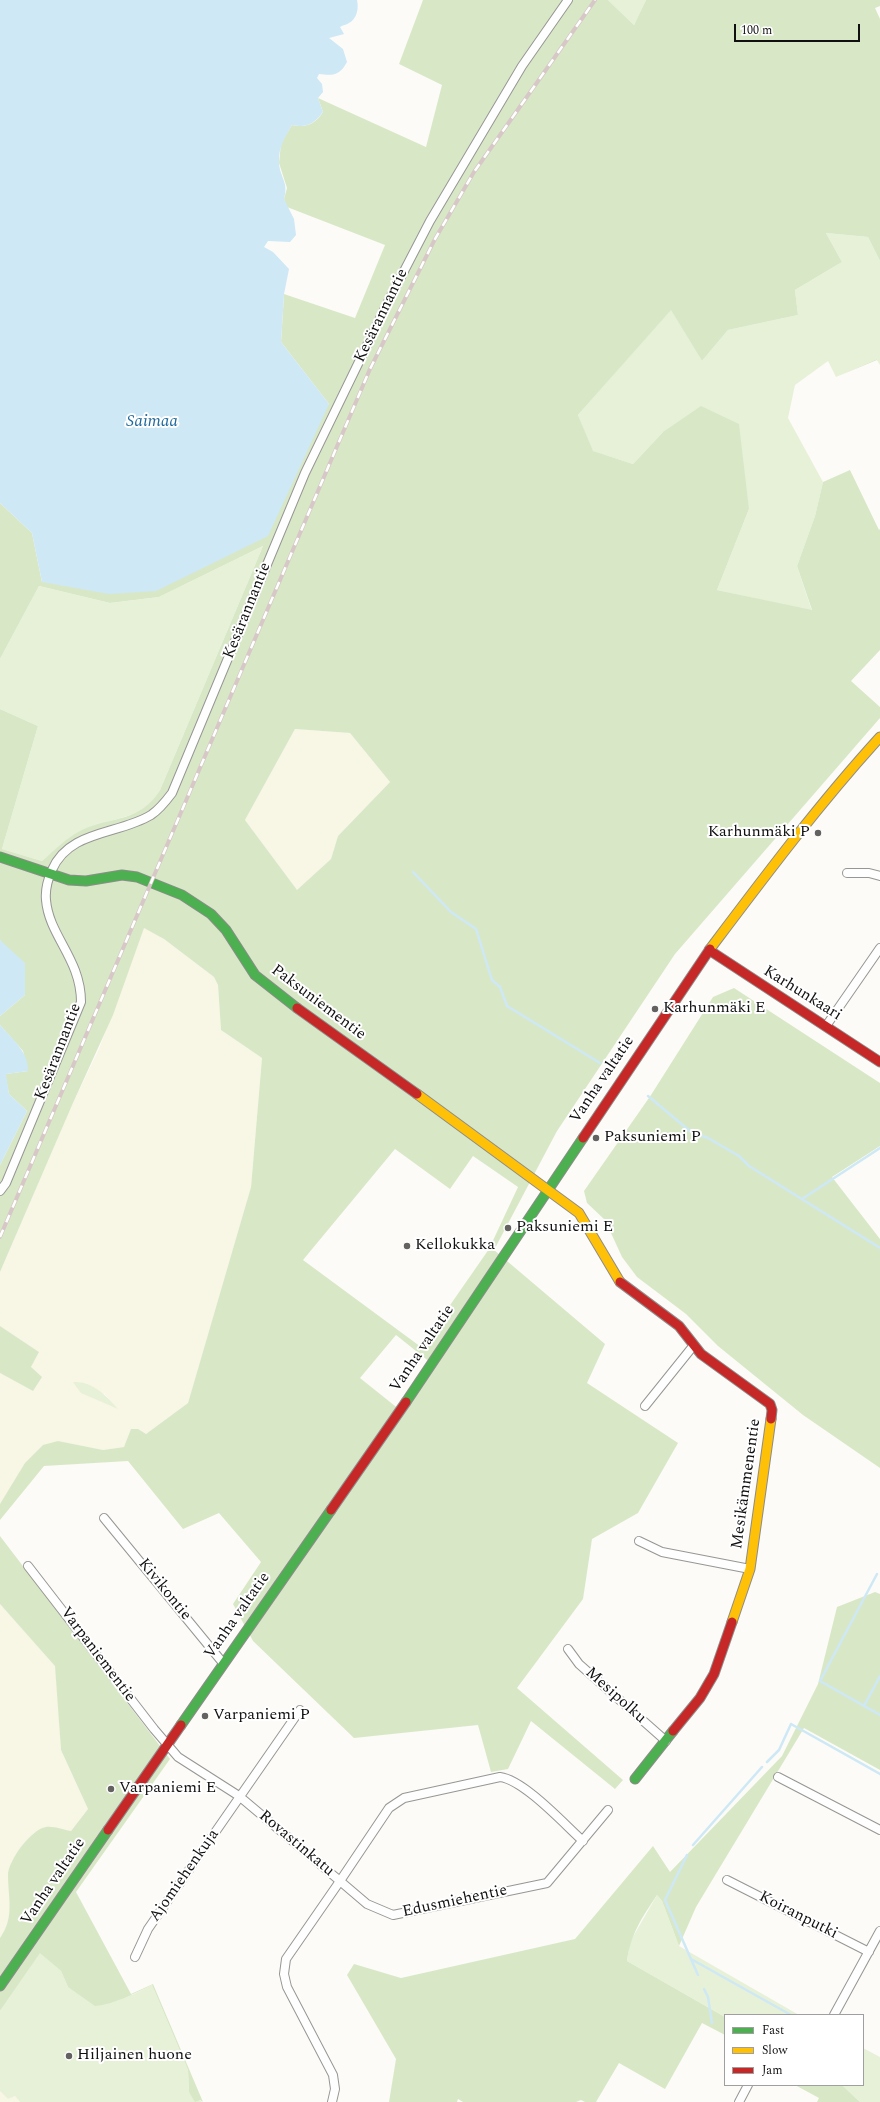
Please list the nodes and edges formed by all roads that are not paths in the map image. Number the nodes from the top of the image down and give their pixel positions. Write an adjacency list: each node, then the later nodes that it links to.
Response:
1 (568, 0): 5 (street, Kesärannantie)
2 (880, 737): 8 (street, Vanha valtatie)
3 (0, 857): 5 (street, Paksuniementie)
4 (847, 873): 6 (street)
5 (50, 874): 11 (street, Paksuniementie); 12 (street, Kesärannantie)
6 (880, 876)
7 (880, 948): 9 (street)
8 (709, 950): 9 (street, Karhunkaari); 11 (street, Vanha valtatie)
9 (826, 1026): 10 (street, Karhunkaari)
10 (880, 1062)
11 (547, 1190): 13 (street, Mesikämmenentie); 20 (street, Vanha valtatie)
12 (0, 1191)
13 (694, 1345): 14 (street); 18 (street, Mesikämmenentie)
14 (645, 1406)
15 (104, 1518): 20 (street, Kivikontie)
16 (640, 1541): 18 (street)
17 (28, 1566): 23 (street, Varpaniementie)
18 (750, 1569): 22 (street, Mesikämmenentie)
19 (568, 1649): 22 (street, Mesipolku)
20 (223, 1663): 23 (street, Vanha valtatie)
21 (300, 1710): 26 (street, Ajomiehenkuja)
22 (666, 1741): 25 (street, Mesikämmenentie)
23 (166, 1744): 26 (street, Rovastinkatu); 35 (street, Vanha valtatie)
24 (778, 1777): 28 (street)
25 (635, 1778)
26 (239, 1796): 31 (street, Rovastinkatu); 34 (street, Ajomiehenkuja)
27 (608, 1810): 29 (street, Edusmiehentie)
28 (880, 1830)
29 (583, 1841): 31 (street, Edusmiehentie); 31 (street)
30 (727, 1880): 33 (street, Koiranputki)
31 (340, 1881): 38 (street, Rovastinkatu)
32 (880, 1931): 33 (street)
33 (869, 1952): 36 (street)
34 (135, 1957)
35 (0, 1986)
36 (835, 2014)
37 (748, 2086): 39 (street)
38 (332, 2102)
39 (740, 2102)

